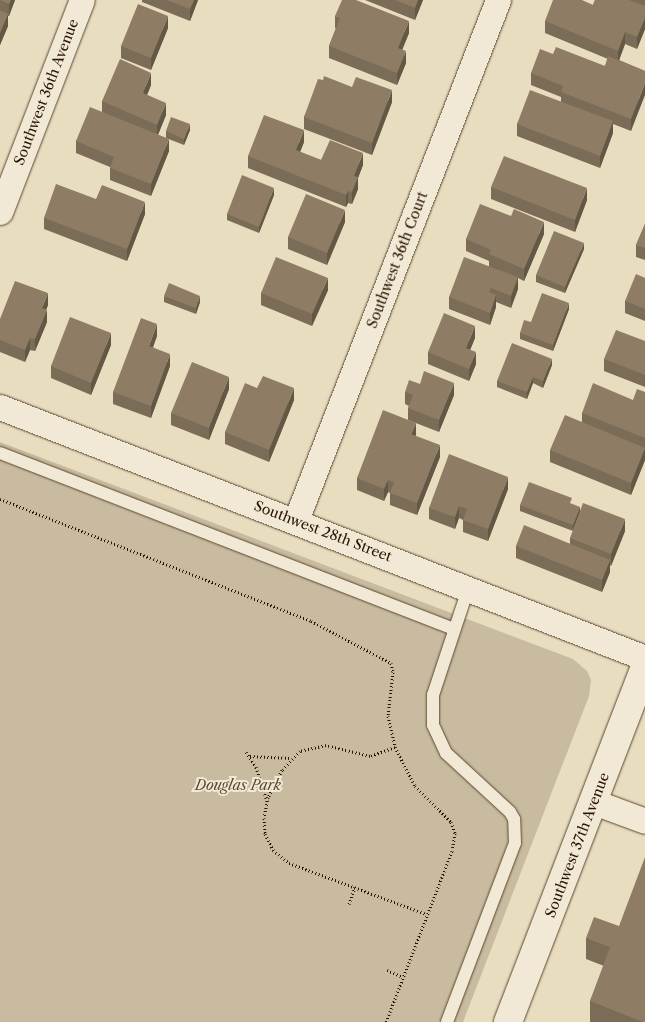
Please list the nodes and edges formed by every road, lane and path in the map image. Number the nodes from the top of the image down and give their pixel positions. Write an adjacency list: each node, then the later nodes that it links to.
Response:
1 (82, 0): 3 (street, Southwest 36th Avenue)
2 (498, 0): 7 (street, Southwest 36th Court)
3 (0, 212)
4 (0, 407): 7 (street, Southwest 28th Street)
5 (0, 453): 9 (lane)
6 (0, 499): 12 (path)
7 (296, 520): 8 (street, Southwest 28th Street)
8 (468, 589): 9 (lane); 10 (street, Southwest 28th Street)
9 (453, 629): 25 (lane)
10 (645, 658)
11 (645, 667): 17 (main road, Southwest 37th Avenue)
12 (395, 747): 15 (path); 21 (path)
13 (246, 752): 14 (path)
14 (250, 756): 15 (path); 16 (path)
15 (292, 758): 16 (path)
16 (267, 801): 19 (path)
17 (594, 802): 18 (street); 26 (main road, Southwest 37th Avenue)
18 (645, 822)
19 (355, 887): 20 (path); 21 (path)
20 (349, 904)
21 (426, 914): 23 (path)
22 (387, 970): 23 (path)
23 (403, 977): 24 (path)
24 (386, 1022)
25 (447, 1022)
26 (508, 1022)

